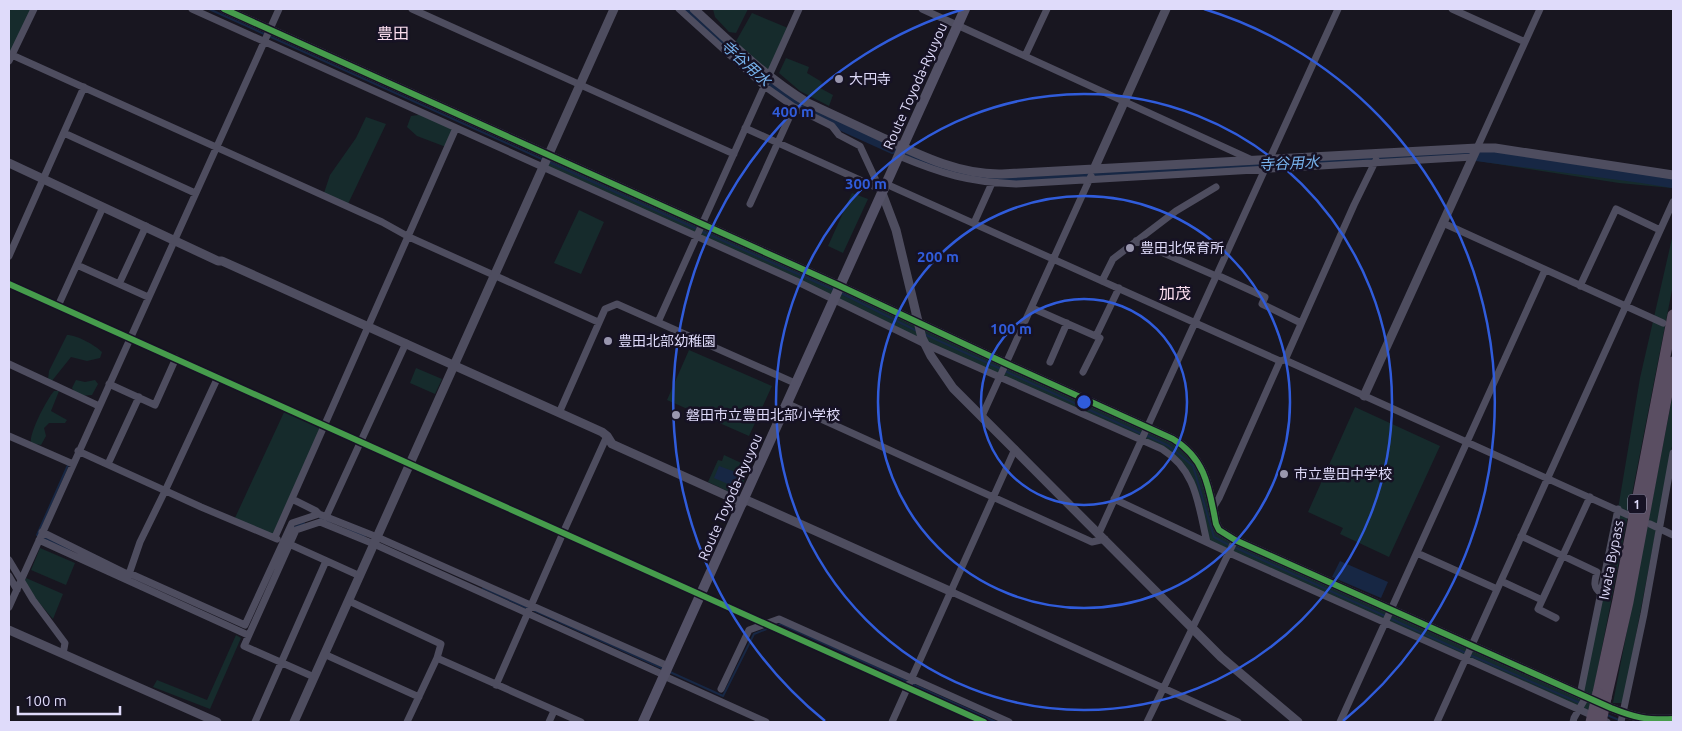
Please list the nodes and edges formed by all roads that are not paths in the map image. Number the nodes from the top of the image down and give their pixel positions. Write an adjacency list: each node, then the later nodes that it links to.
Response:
1 (34, 9): 22 (street)
2 (192, 9): 19 (street)
3 (224, 9): 18 (street)
4 (279, 9): 18 (street)
5 (412, 9): 24 (street)
6 (614, 9): 24 (street)
7 (679, 9): 23 (street)
8 (694, 9): 23 (street)
9 (799, 9): 23 (street)
10 (922, 9): 17 (street)
11 (965, 9): 17 (main road, Route Toyoda-Ryuyou)
12 (1047, 9): 21 (street)
13 (1166, 9): 26 (street)
14 (1338, 9): 38 (street)
15 (1452, 9): 20 (street)
16 (1540, 9): 20 (street)
17 (957, 25): 21 (street); 33 (main road, Route Toyoda-Ryuyou)
18 (269, 29): 19 (street); 35 (street)
19 (264, 41): 28 (street); 32 (street)
20 (1525, 42): 34 (street)
21 (1025, 56): 26 (street)
22 (10, 58): 25 (street)
23 (767, 82): 27 (street); 29 (street); 33 (street)
24 (580, 85): 35 (street); 36 (street)
25 (84, 87): 30 (street); 32 (street)
26 (1124, 100): 39 (street); 44 (street)
27 (794, 107): 31 (street); 48 (street)
28 (456, 128): 41 (street); 58 (street)
29 (746, 128): 31 (street); 36 (street)
30 (64, 134): 45 (street); 49 (street)
31 (778, 143): 48 (street); 51 (street)
32 (215, 146): 49 (street); 58 (street)
33 (901, 152): 44 (street); 46 (street); 48 (main road, Route Toyoda-Ryuyou)
34 (1475, 153): 37 (street); 43 (street); 54 (street)
35 (549, 154): 41 (street); 55 (street)
36 (734, 154): 55 (street)
37 (1376, 159): 38 (street); 42 (street); 84 (street)
38 (1269, 160): 39 (street); 42 (street)
39 (1254, 161): 44 (street)
40 (9, 163): 45 (street)
41 (544, 167): 59 (street); 66 (street)
42 (1264, 169): 44 (street); 67 (street)
43 (1673, 174)
44 (1092, 175): 46 (street); 63 (street)
45 (43, 179): 52 (street); 62 (street)
46 (992, 183): 53 (street)
47 (1216, 187): 61 (street)
48 (883, 189): 53 (street); 73 (main road, Route Toyoda-Ryuyou); 79 (street)
49 (195, 193): 60 (street)
50 (1673, 202): 57 (street)
51 (750, 204)
52 (103, 207): 56 (street); 64 (street)
53 (974, 223): 63 (street)
54 (1442, 223): 65 (street); 103 (street)
55 (703, 224): 59 (street); 73 (street)
56 (146, 226): 60 (street); 70 (street)
57 (1660, 230): 71 (street); 76 (street)
58 (409, 236): 66 (street); 86 (street)
59 (698, 236): 73 (street); 81 (street)
60 (175, 240): 74 (street); 86 (street)
61 (1136, 241): 67 (street); 68 (street)
62 (9, 256)
63 (1054, 260): 68 (street); 77 (street)
64 (77, 265): 70 (street); 75 (street)
65 (1545, 270): 71 (street); 114 (street)
66 (495, 275): 80 (street); 96 (street)
67 (1216, 276): 82 (street); 84 (street)
68 (1102, 281): 72 (street)
69 (9, 284): 75 (street)
70 (120, 284): 74 (street)
71 (1580, 286): 76 (street)
72 (1119, 288): 82 (street); 87 (street)
73 (838, 293): 79 (street); 90 (street); 102 (main road, Route Toyoda-Ryuyou)
74 (148, 297): 88 (street)
75 (58, 306): 88 (street)
76 (1626, 306): 85 (street); 122 (street)
77 (1032, 308): 83 (street); 97 (street)
78 (1673, 315): 188 (highway, Iwata Bypass / 1)
79 (917, 321): 90 (street); 97 (street)
80 (598, 322): 81 (street); 107 (street)
81 (658, 322): 102 (street)
82 (1196, 322): 92 (street); 110 (street)
83 (1067, 323): 87 (street); 93 (street)
84 (1301, 323): 92 (street)
85 (1663, 323)
86 (368, 327): 89 (street); 109 (street)
87 (1096, 336): 98 (street)
88 (130, 337): 91 (street); 101 (street)
89 (406, 343): 96 (street); 115 (street)
90 (925, 344): 100 (street); 108 (street)
91 (176, 358): 99 (street); 104 (street)
92 (1283, 361): 103 (street); 130 (street)
93 (1050, 362)
94 (1673, 362): 188 (highway, Iwata Bypass / 1)
95 (9, 364): 106 (street)
96 (454, 364): 107 (street); 121 (street)
97 (1007, 364): 100 (street); 110 (street)
98 (1084, 372)
99 (218, 377): 109 (street); 123 (street)
100 (1001, 377): 108 (street); 113 (street)
101 (109, 384): 104 (street); 106 (street)
102 (797, 384): 105 (main road, Route Toyoda-Ryuyou)
103 (1364, 396): 114 (street)
104 (139, 397): 120 (street)
105 (788, 404): 125 (street); 128 (main road, Route Toyoda-Ryuyou)
106 (99, 406): 117 (street)
107 (559, 413): 112 (street)
108 (982, 416): 116 (street)
109 (325, 426): 115 (street); 126 (street)
110 (1148, 427): 113 (street); 130 (street)
111 (9, 436): 119 (street)
112 (607, 436): 128 (street); 138 (street)
113 (1142, 440): 127 (street); 134 (street)
114 (1467, 442): 122 (street); 149 (street)
115 (361, 444): 121 (street); 133 (street)
116 (1016, 449): 125 (street); 140 (street)
117 (78, 452): 119 (street); 120 (street)
118 (1673, 453): 136 (street)
119 (73, 464): 137 (street)
120 (108, 464): 123 (street)
121 (409, 464): 138 (street); 144 (street)
122 (1548, 478): 124 (street); 141 (street)
123 (165, 491): 142 (street); 154 (street)
124 (1590, 497): 129 (street); 150 (street)
125 (994, 498): 140 (street); 160 (street)
126 (292, 499): 131 (street); 142 (street)
127 (1114, 499): 140 (street); 146 (street)
128 (744, 501): 160 (street); 162 (main road, Route Toyoda-Ryuyou)
129 (1618, 509): 132 (street); 161 (street)
130 (1213, 511): 134 (street); 145 (street)
131 (319, 514): 133 (street); 147 (street)
132 (1628, 515)
133 (326, 517): 144 (street)
134 (1201, 517): 146 (street)
135 (1650, 524): 136 (street)
136 (1660, 528): 139 (street); 192 (street)
137 (42, 532): 143 (street); 154 (street)
138 (563, 533): 162 (street); 166 (street)
139 (1673, 535)
140 (1102, 536): 171 (street)
141 (1521, 536): 150 (street); 157 (street)
142 (275, 537): 147 (street)
143 (38, 540): 154 (street); 156 (street)
144 (376, 540): 147 (street); 155 (street); 166 (street)
145 (1235, 540): 148 (street); 167 (street)
146 (1207, 542): 148 (street)
147 (286, 543): 152 (street); 154 (street); 173 (street)
148 (1229, 552): 169 (street); 171 (street)
149 (1417, 552): 158 (street); 167 (street)
150 (1562, 555): 161 (street); 163 (street)
151 (9, 560): 156 (street)
152 (326, 561): 155 (street); 179 (street)
153 (9, 576): 159 (street)
154 (128, 576): 173 (street)
155 (360, 576): 164 (street)
156 (21, 581): 159 (street); 175 (street)
157 (1501, 581): 158 (street); 163 (street)
158 (1497, 589): 174 (street)
159 (17, 590): 165 (street)
160 (952, 592): 182 (street); 185 (street)
161 (1601, 593): 187 (street)
162 (701, 595): 170 (street); 180 (main road, Route Toyoda-Ryuyou)
163 (1542, 600): 168 (street)
164 (349, 601): 176 (street); 177 (street)
165 (9, 607)
166 (529, 609): 180 (street); 183 (street)
167 (1391, 610): 169 (street); 174 (street)
168 (1556, 618)
169 (1386, 622): 178 (street); 208 (street)
170 (764, 624): 182 (street); 184 (street); 186 (street)
171 (1192, 628): 185 (street); 207 (street)
172 (9, 630): 175 (street)
173 (248, 635): 179 (street)
174 (1471, 646): 178 (street); 187 (street)
175 (62, 654): 194 (street)
176 (324, 654): 181 (street); 189 (street)
177 (437, 658): 183 (street); 189 (street)
178 (1465, 658): 190 (street); 209 (street)
179 (281, 662): 181 (street); 195 (street)
180 (666, 672): 200 (main road, Route Toyoda-Ryuyou); 201 (street)
181 (314, 677): 196 (street)
182 (912, 679): 184 (street); 204 (street)
183 (496, 684): 191 (street)
184 (908, 688): 202 (street); 203 (street)
185 (1163, 688): 205 (street); 206 (street)
186 (722, 689)
187 (1583, 696): 190 (street); 192 (street)
188 (1602, 696): 211 (highway, Iwata Bypass / 1, bridge); 212 (highway, Iwata Bypass / 1, bridge)
189 (419, 697): 197 (street)
190 (1579, 709): 210 (street); 213 (street)
191 (554, 710): 198 (street); 199 (street)
192 (1622, 718): 193 (street)
193 (1673, 719)
194 (217, 722)
195 (255, 722)
196 (294, 722)
197 (407, 722)
198 (549, 722)
199 (581, 722)
200 (643, 722)
201 (766, 722)
202 (892, 722)
203 (984, 722)
204 (1009, 722)
205 (1147, 722)
206 (1238, 722)
207 (1298, 722)
208 (1340, 722)
209 (1437, 722)
210 (1573, 722)
211 (1591, 722)
212 (1601, 722)
213 (1607, 722)

